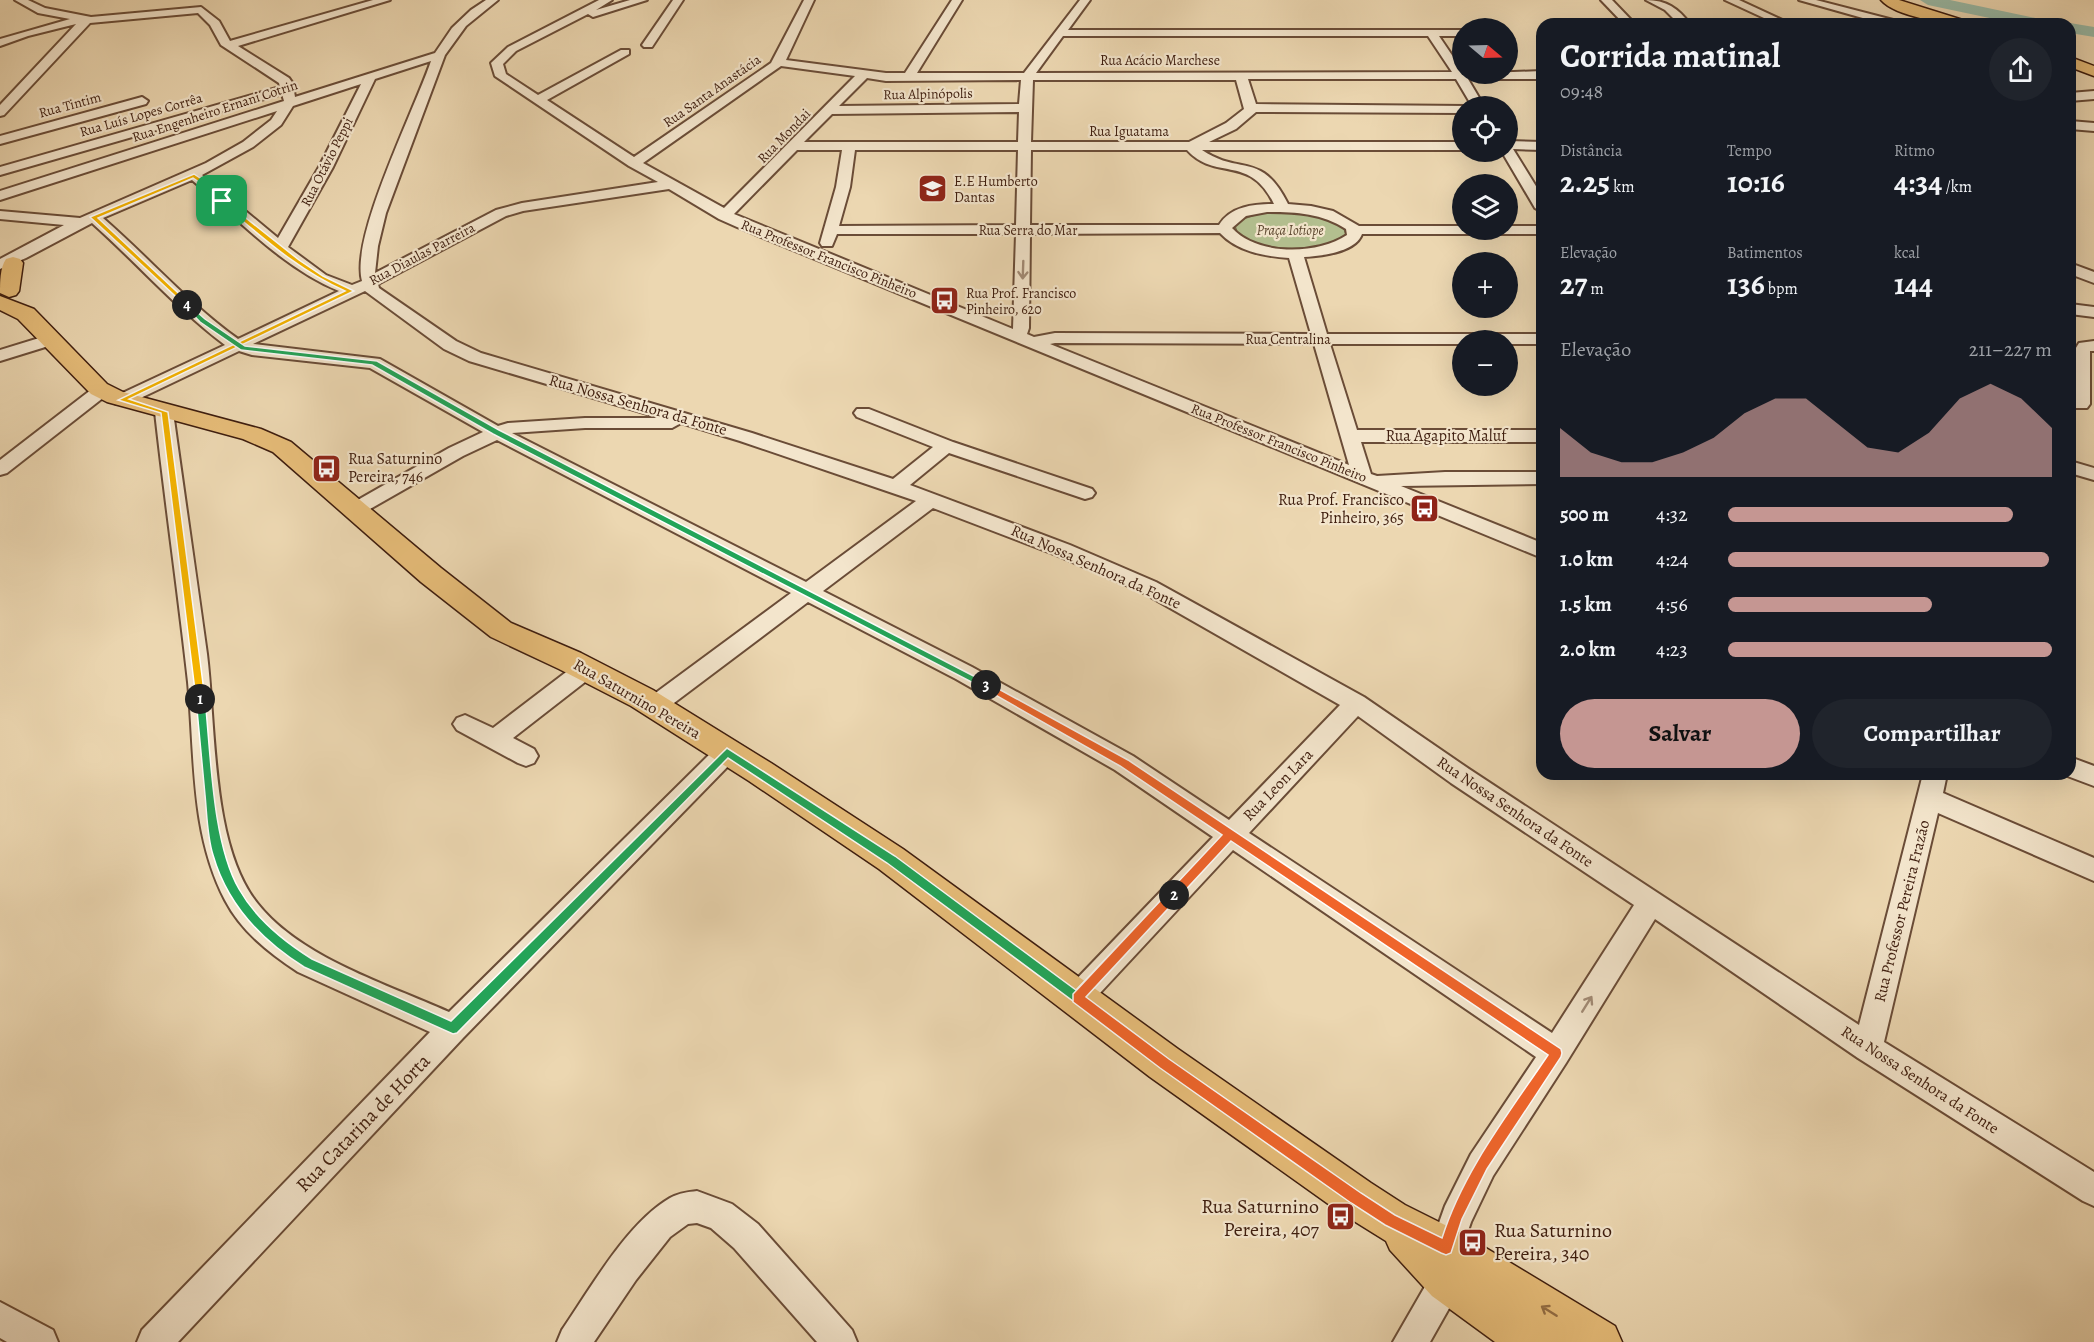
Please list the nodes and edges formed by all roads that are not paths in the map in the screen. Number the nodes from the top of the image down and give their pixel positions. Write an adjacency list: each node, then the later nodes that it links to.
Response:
1 (20, 0): 21 (street)
2 (385, 0): 26 (street)
3 (493, 0): 29 (street)
4 (607, 0): 15 (street, Rua Professor Francisco Pinheiro)
5 (642, 0): 15 (street)
6 (678, 0): 27 (street)
7 (809, 0): 30 (street, Rua Santa Anastácia)
8 (957, 0): 41 (street)
9 (1085, 0): 22 (street)
10 (1606, 0): 16 (street)
11 (1651, 0): 17 (street)
12 (1730, 0): 18 (street)
13 (1804, 0): 19 (street)
14 (1888, 0): 20 (main road)
15 (571, 18): 46 (street, Rua Professor Francisco Pinheiro)
16 (1624, 18)
17 (1679, 18)
18 (1772, 18)
19 (1874, 18)
20 (1941, 18)
21 (84, 20): 25 (street); 26 (street); 47 (street)
22 (1060, 33): 23 (street); 40 (street)
23 (1431, 33): 24 (street); 31 (street)
24 (1452, 33)
25 (0, 43)
26 (229, 45): 43 (street)
27 (648, 45)
28 (625, 52): 46 (street)
29 (439, 55): 39 (street, Rua Engenheiro Ernani Cotrin); 88 (street)
30 (778, 62): 34 (street, Rua Acácio Marchese); 67 (street, Rua Santa Anastácia)
31 (1452, 63)
32 (2076, 64): 33 (main road)
33 (2094, 71)
34 (863, 75): 41 (street, Rua Acácio Marchese); 53 (street, Rua Mondai)
35 (1241, 75): 36 (street, Rua Acácio Marchese); 40 (street, Rua Acácio Marchese); 51 (street)
36 (1452, 75)
37 (1518, 75): 38 (street, Rua Acácio Marchese)
38 (1536, 75)
39 (371, 76): 48 (street, Rua Engenheiro Ernani Cotrin); 82 (street, Rua Otávio Peppi)
40 (1028, 76): 41 (street, Rua Acácio Marchese); 50 (street)
41 (909, 77)
42 (125, 88): 49 (street)
43 (290, 88): 48 (street); 54 (street, Rua Luís Lopes Corrêa)
44 (2094, 95): 45 (street)
45 (2076, 96)
46 (538, 100): 67 (street, Rua Professor Francisco Pinheiro)
47 (4, 102)
48 (290, 104): 69 (street); 71 (street, Rua Engenheiro Ernani Cotrin)
49 (152, 106): 54 (street); 57 (street, Rua Tintim)
50 (1026, 108): 53 (street, Rua Alpinópolis); 60 (street)
51 (1251, 108): 52 (street); 61 (street)
52 (1452, 109)
53 (830, 110): 59 (street, Rua Mondai)
54 (174, 120): 65 (street, Rua Luís Lopes Corrêa)
55 (2076, 125): 56 (street)
56 (2094, 127)
57 (2, 137): 65 (street)
58 (849, 145): 59 (street, Rua Iguatama); 60 (street, Rua Iguatama); 78 (street)
59 (796, 146): 75 (street, Rua Mondai)
60 (1025, 146): 61 (street, Rua Iguatama); 81 (street)
61 (1191, 146): 62 (street, Rua Iguatama); 73 (street)
62 (1452, 146)
63 (1518, 146): 64 (street)
64 (1536, 146)
65 (37, 161): 68 (street, Rua Luís Lopes Corrêa)
66 (1515, 162): 72 (street)
67 (634, 164): 70 (street, Rua Professor Francisco Pinheiro)
68 (0, 171)
69 (194, 175): 76 (street); 82 (street)
70 (672, 184): 75 (street, Rua Professor Francisco Pinheiro); 88 (street, Rua Diaulas Parreira)
71 (0, 196)
72 (1536, 198)
73 (1283, 208): 77 (street); 79 (street)
74 (0, 215): 76 (street)
75 (724, 216): 84 (street, Rua Professor Francisco Pinheiro)
76 (87, 220): 87 (street); 96 (street)
77 (1224, 229): 81 (street, Rua Serra do Mar); 83 (street)
78 (831, 230): 81 (street, Rua Serra do Mar); 84 (street)
79 (1355, 230): 80 (street); 83 (street)
80 (1536, 230)
81 (1025, 231): 92 (street, one-way to 92)
82 (281, 246): 89 (street)
83 (1295, 253): 93 (street)
84 (819, 255): 92 (street, Rua Professor Francisco Pinheiro)
85 (2076, 270): 86 (street)
86 (2094, 278)
87 (8, 281): 95 (main road, Rua Saturnino Pereira)
88 (367, 284): 89 (street, Rua Diaulas Parreira); 103 (street, Rua Nossa Senhora da Fonte)
89 (350, 291): 96 (street, Rua Diaulas Parreira)
90 (2076, 310): 91 (street)
91 (2094, 312)
92 (1026, 339): 93 (street, Rua Centralina); 112 (street, Rua Professor Francisco Pinheiro)
93 (1321, 339): 94 (street, Rua Centralina); 105 (street)
94 (1536, 339)
95 (50, 340): 98 (street); 99 (main road, Rua Saturnino Pereira)
96 (237, 345): 99 (street, Rua Diaulas Parreira); 104 (street)
97 (2094, 346): 100 (street)
98 (0, 356)
99 (112, 395): 101 (main road, Rua Saturnino Pereira); 108 (street, Rua Diaulas Parreira)
100 (2082, 404)
101 (164, 412): 116 (main road, Rua Saturnino Pereira); 133 (street)
102 (863, 413): 107 (street)
103 (700, 424): 104 (street); 113 (street, Rua Nossa Senhora da Fonte)
104 (496, 432): 116 (street); 118 (street)
105 (1350, 436): 106 (street, Rua Agapito Maluf); 112 (street)
106 (1536, 436)
107 (946, 446): 113 (street); 114 (street)
108 (0, 469)
109 (2076, 469): 110 (street)
110 (2094, 474)
111 (1536, 478): 112 (street)
112 (1368, 479): 117 (street, Rua Professor Francisco Pinheiro)
113 (896, 486): 115 (street, Rua Nossa Senhora da Fonte)
114 (1084, 494)
115 (932, 500): 118 (street); 120 (street, Rua Nossa Senhora da Fonte)
116 (356, 509): 119 (main road, Rua Saturnino Pereira)
117 (1536, 549)
118 (807, 594): 121 (street); 129 (street)
119 (586, 669): 121 (main road, Rua Saturnino Pereira); 123 (street)
120 (1356, 703): 129 (street, Rua Leon Lara); 131 (street, Rua Nossa Senhora da Fonte)
121 (654, 706): 124 (main road, Rua Saturnino Pereira)
122 (465, 724): 123 (street)
123 (496, 739): 125 (street)
124 (727, 752): 132 (main road, Rua Saturnino Pereira); 133 (street, Rua Catarina de Horta)
125 (526, 756)
126 (2076, 768): 127 (street)
127 (2094, 776)
128 (1933, 786): 130 (street); 134 (street, Rua Professor Pereira Frazão)
129 (1230, 834): 132 (street, Rua Leon Lara); 135 (street)
130 (2094, 870)
131 (1650, 903): 134 (street, Rua Nossa Senhora da Fonte); 135 (street, one-way to 131)
132 (1077, 998): 137 (main road, Rua Saturnino Pereira)
133 (453, 1028): 141 (street, Rua Catarina de Horta)
134 (1868, 1048): 136 (street, Rua Nossa Senhora da Fonte)
135 (1556, 1053): 137 (street)
136 (2094, 1190)
137 (1447, 1264): 139 (street); 144 (main road, Rua Saturnino Pereira); 145 (main road, Rua Saturnino Pereira, one-way to 137)
138 (0, 1319): 140 (street)
139 (1418, 1339)
140 (41, 1342)
141 (154, 1342)
142 (574, 1342): 143 (street)
143 (840, 1342)
144 (1533, 1342)
145 (1599, 1342)

